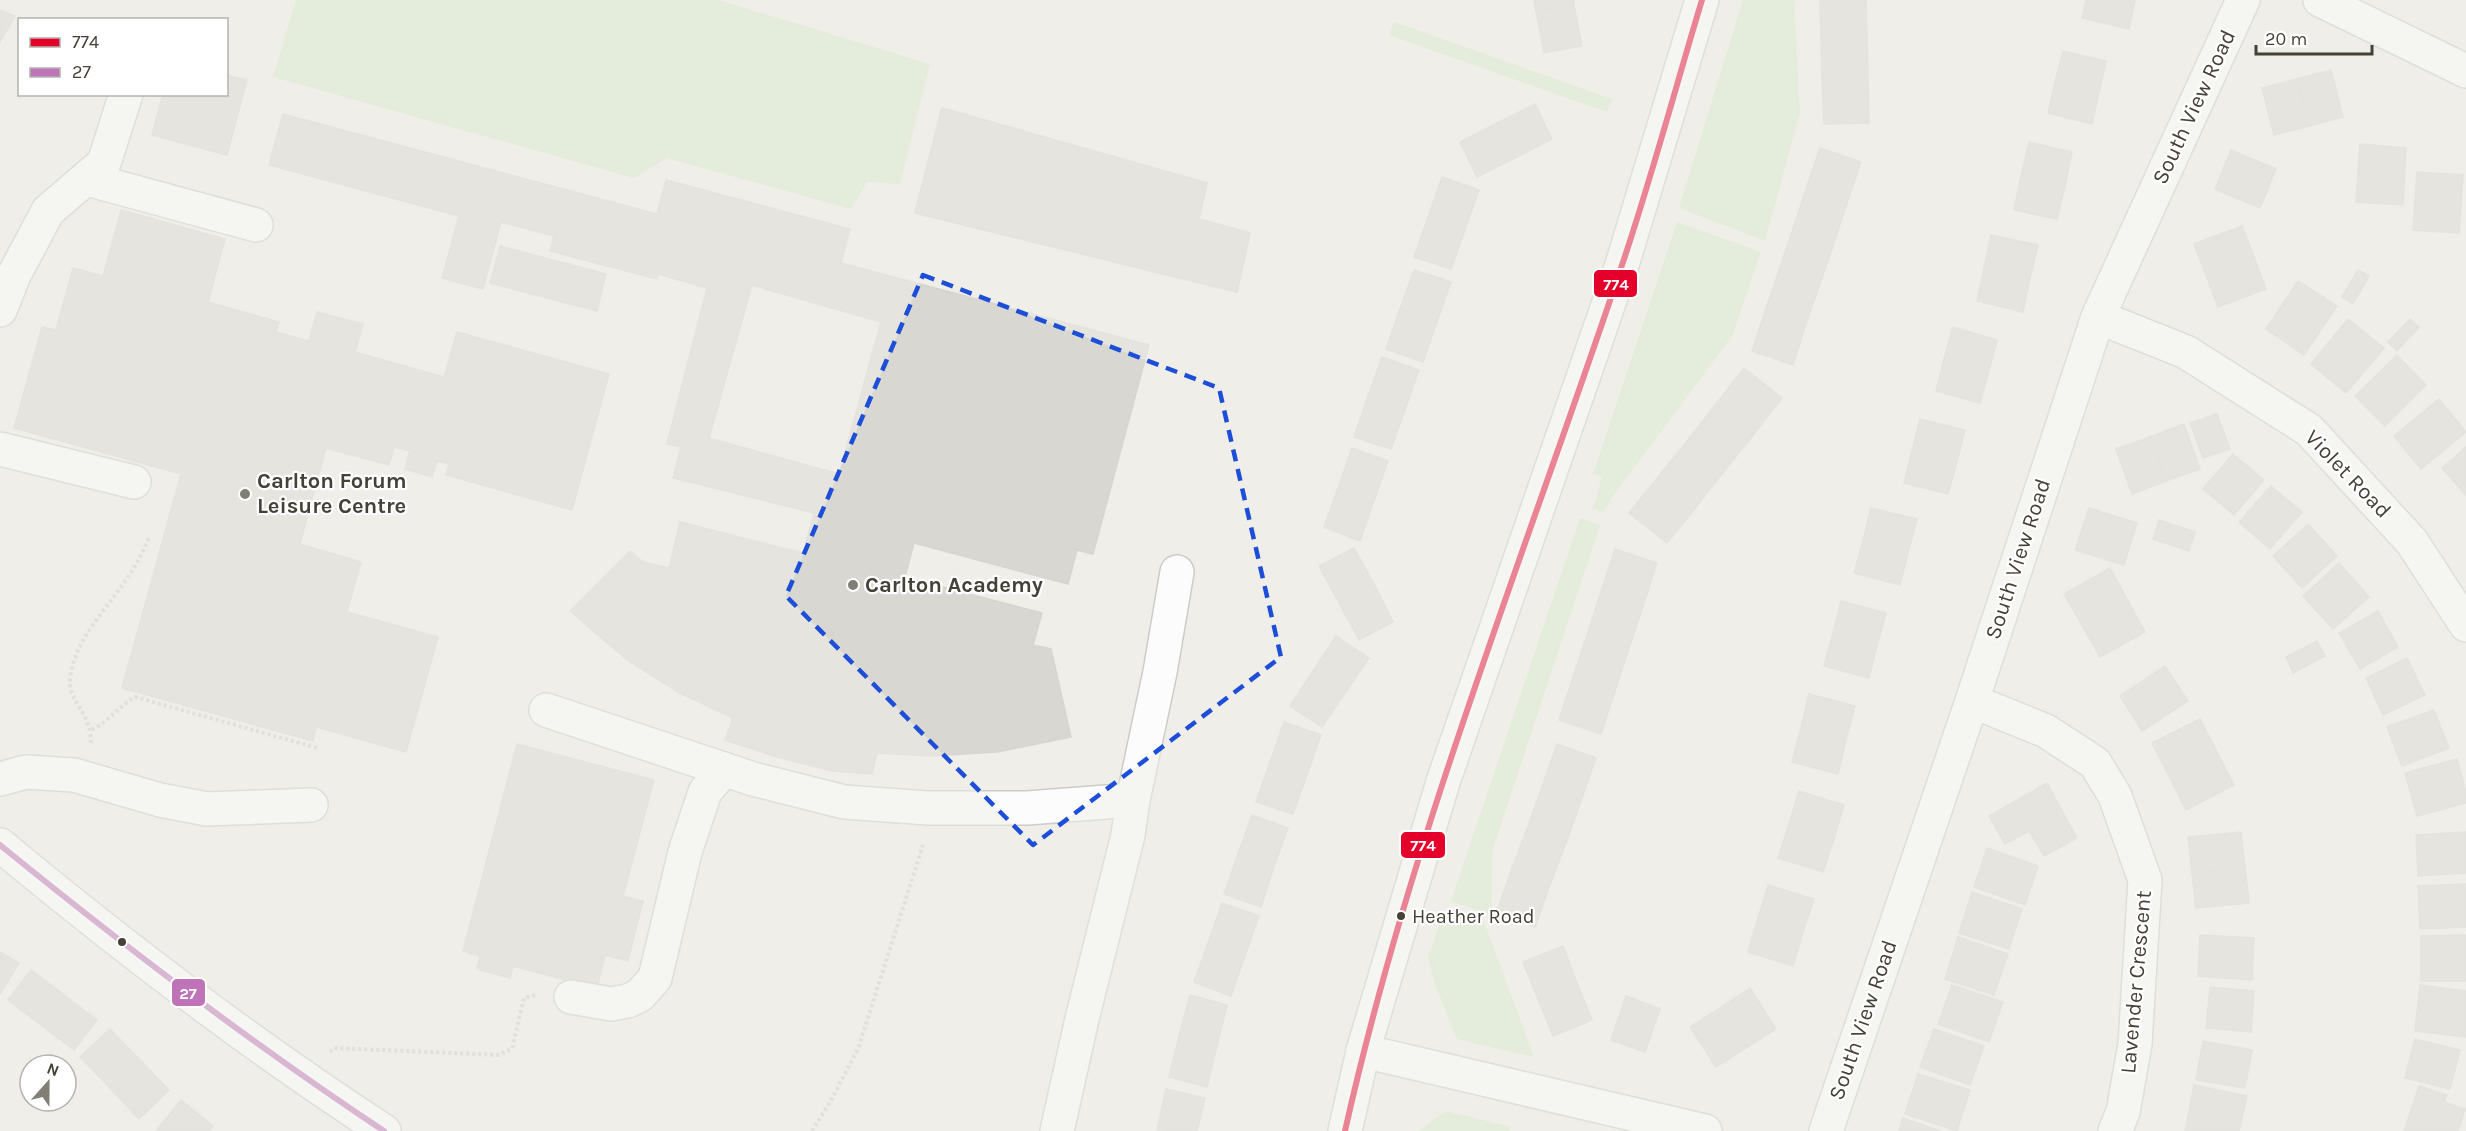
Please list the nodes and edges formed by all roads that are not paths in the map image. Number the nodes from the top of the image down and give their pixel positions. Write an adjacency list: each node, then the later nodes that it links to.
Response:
1 (1702, 0): 22 (street)
2 (2243, 0): 9 (street, South View Road)
3 (2320, 0): 4 (street)
4 (2466, 71)
5 (125, 96): 6 (street)
6 (87, 179): 7 (street); 8 (street)
7 (256, 225)
8 (0, 310)
9 (2098, 317): 13 (street, Violet Road); 14 (street, South View Road)
10 (0, 448): 11 (street)
11 (134, 482)
12 (1177, 572): 18 (street)
13 (2466, 625)
14 (1972, 701): 27 (street, South View Road); 28 (street, Lavender Crescent)
15 (546, 710): 16 (street)
16 (724, 769): 18 (street); 21 (street)
17 (0, 779): 19 (street)
18 (1133, 800): 24 (street)
19 (311, 805)
20 (0, 845): 23 (street)
21 (571, 996)
22 (1363, 1051): 25 (street); 26 (street)
23 (384, 1131)
24 (1057, 1131)
25 (1345, 1131)
26 (1705, 1131)
27 (1826, 1131)
28 (2115, 1131)

